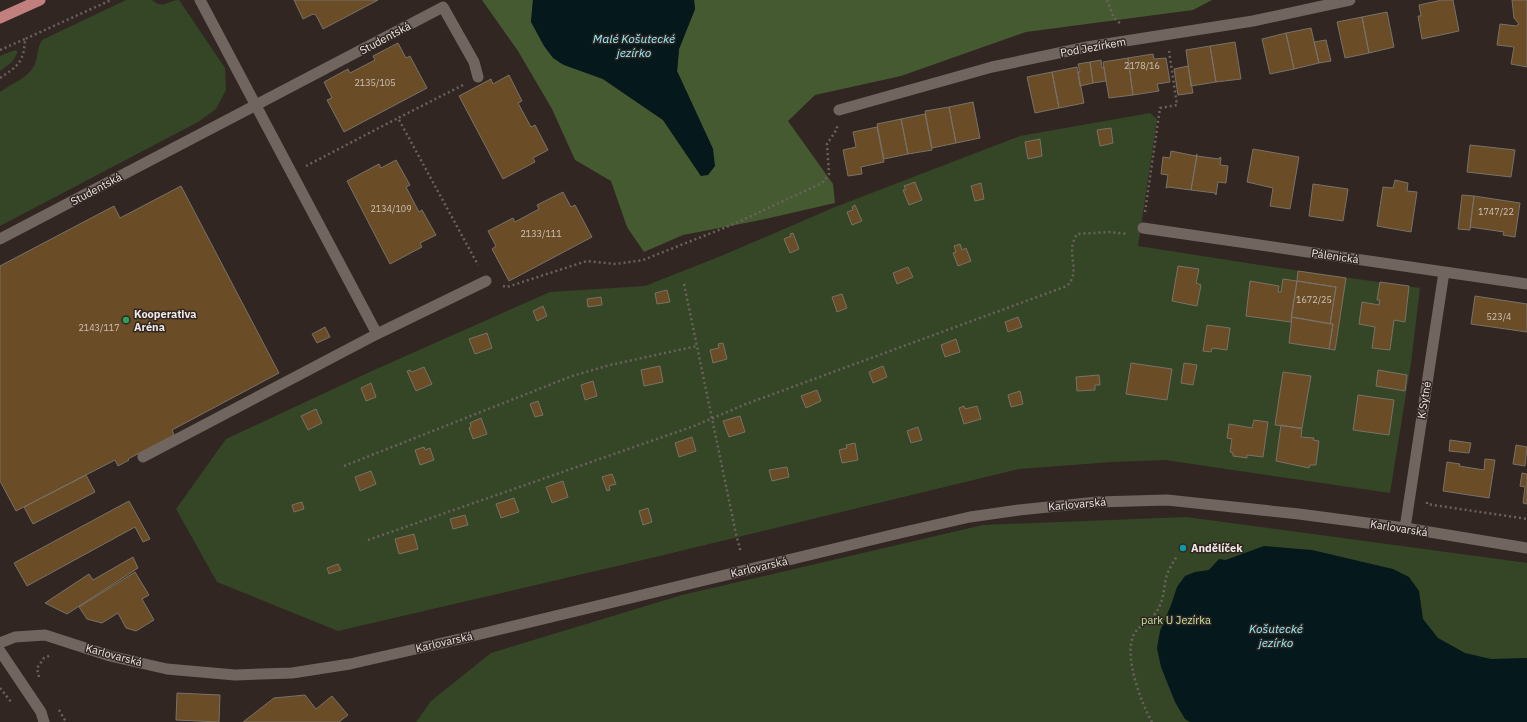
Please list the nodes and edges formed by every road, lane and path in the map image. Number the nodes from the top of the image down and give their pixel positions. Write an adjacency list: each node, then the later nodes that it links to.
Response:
1 (40, 0): 6 (main road)
2 (110, 0): 9 (path)
3 (200, 0): 13 (street)
4 (1107, 0): 8 (path)
5 (1350, 0): 7 (street, Pod Jezírkem)
6 (0, 18)
7 (1167, 35): 8 (street, Pod Jezírkem); 17 (path)
8 (1143, 38): 14 (street, Pod Jezírkem)
9 (25, 39): 10 (path); 12 (path)
10 (0, 50)
11 (478, 77): 13 (street, Studentská); 15 (path)
12 (0, 78)
13 (256, 105): 16 (street); 18 (street, Studentská)
14 (839, 110): 20 (path)
15 (398, 118): 16 (path); 20 (path)
16 (292, 174): 23 (street)
17 (1143, 228): 19 (street, Pálenická); 25 (path)
18 (0, 239)
19 (1444, 272): 22 (street, Pálenická); 30 (street, K Sytné)
20 (486, 281): 23 (street)
21 (684, 284): 24 (path)
22 (1527, 284)
23 (377, 334): 26 (street)
24 (697, 346): 25 (path); 27 (path)
25 (711, 419): 31 (path); 34 (path)
26 (143, 457)
27 (344, 466)
28 (1428, 496): 29 (path)
29 (1527, 519)
30 (1405, 528): 32 (street, Karlovarská); 34 (street, Karlovarská)
31 (368, 540)
32 (1527, 548)
33 (1178, 556): 44 (path)
34 (745, 570): 35 (street, Karlovarská)
35 (0, 643)
36 (0, 652): 42 (street)
37 (58, 655): 38 (path)
38 (42, 683)
39 (0, 688): 41 (path)
40 (55, 704): 43 (path)
41 (14, 706)
42 (44, 722)
43 (66, 722)
44 (1152, 722)

